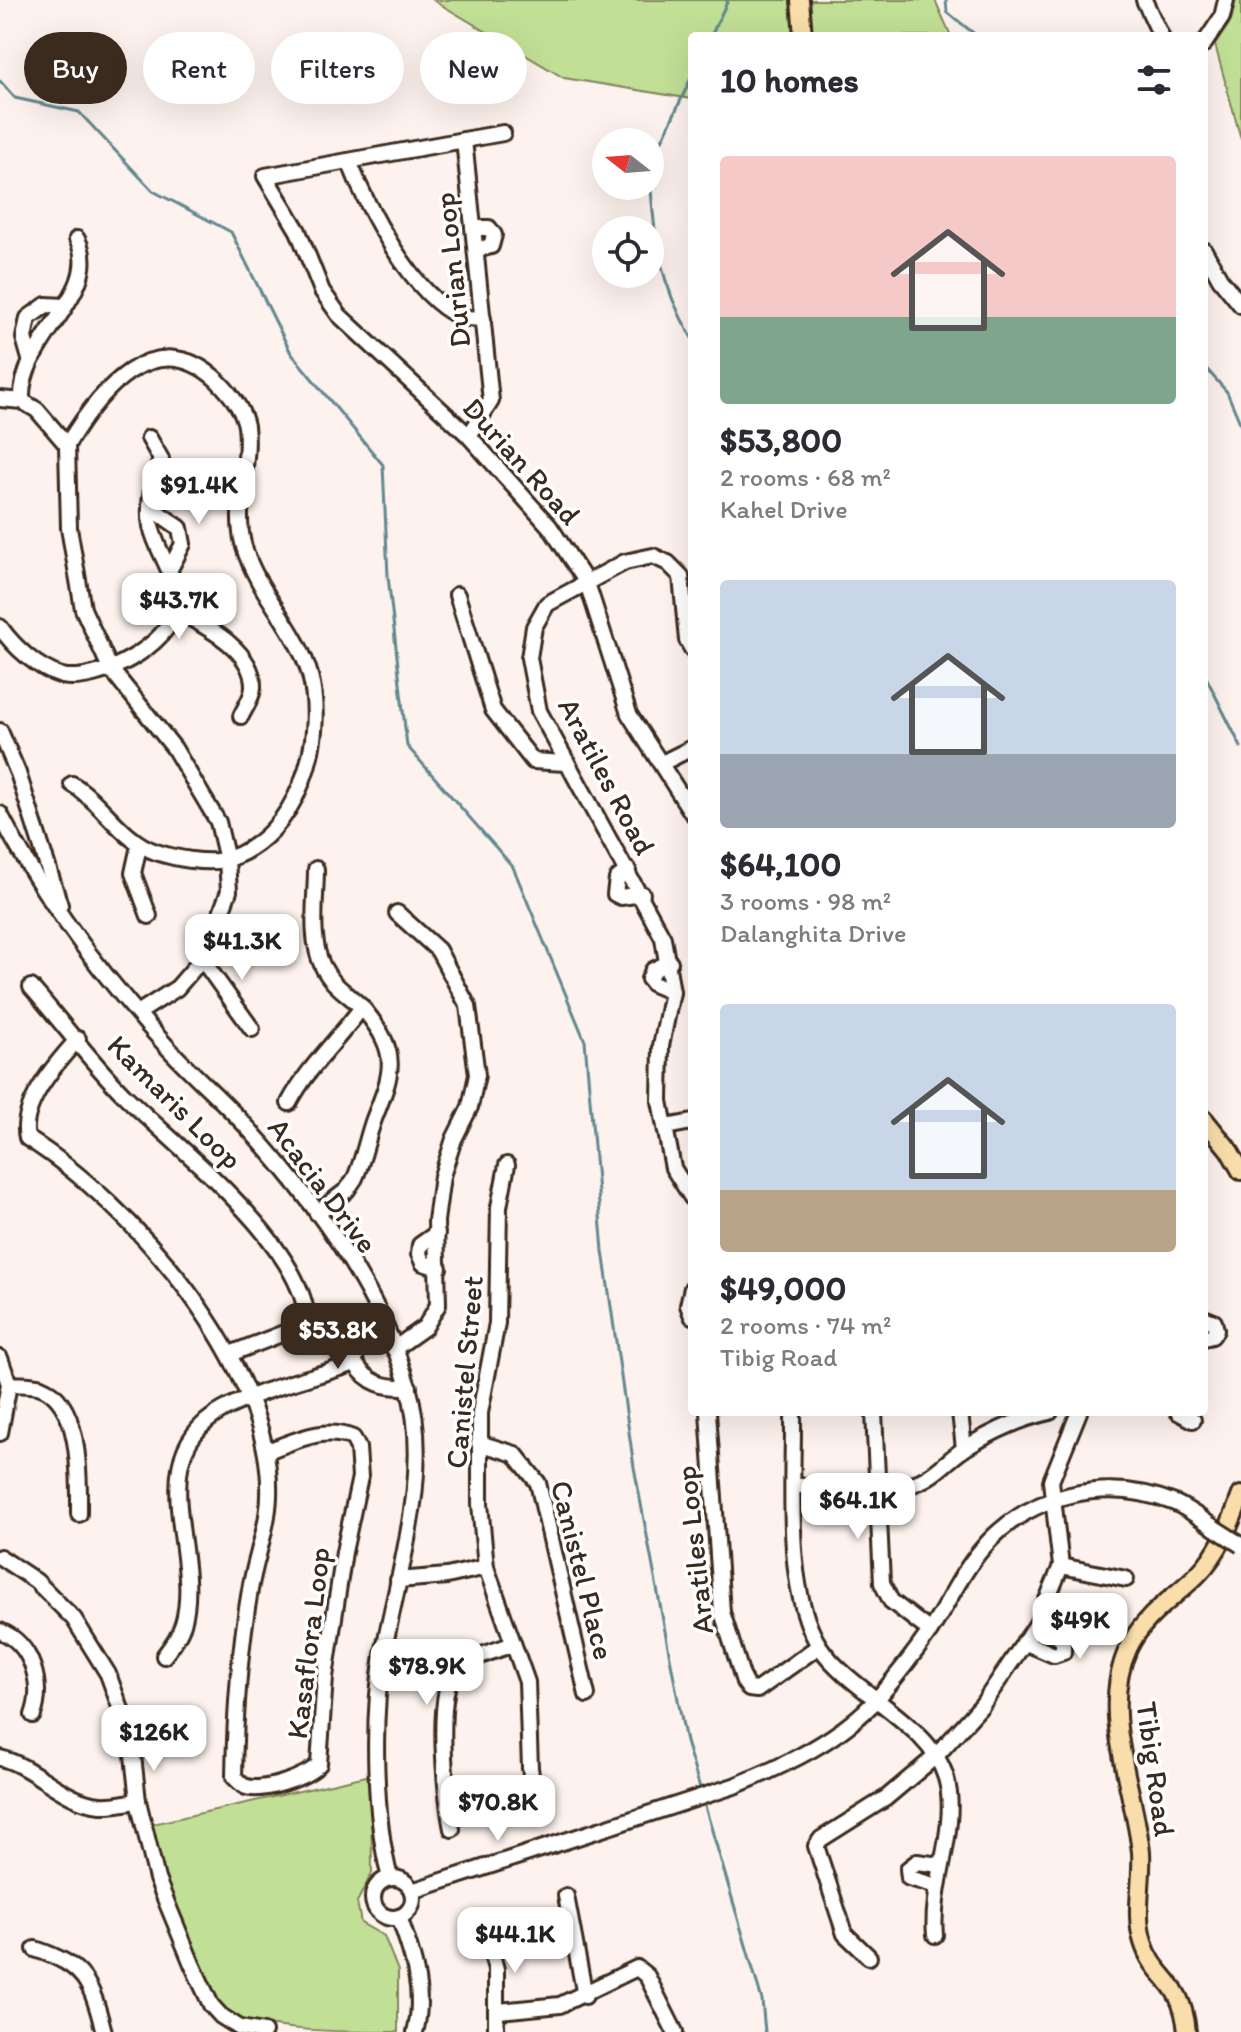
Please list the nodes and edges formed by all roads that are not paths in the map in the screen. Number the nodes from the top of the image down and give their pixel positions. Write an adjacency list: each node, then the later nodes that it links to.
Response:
1 (800, 0): 4 (main road)
2 (1144, 0): 5 (street)
3 (1226, 0): 6 (street)
4 (803, 32)
5 (1159, 32)
6 (1208, 38)
7 (503, 133): 8 (street)
8 (464, 140): 9 (street); 14 (street, Durian Loop)
9 (349, 161): 14 (street); 18 (street, Durian Road)
10 (77, 239): 13 (street)
11 (1208, 257): 12 (street)
12 (1241, 305)
13 (65, 306): 15 (street); 15 (street)
14 (483, 319): 18 (street, Durian Loop)
15 (30, 359): 17 (street)
16 (0, 399): 17 (street)
17 (22, 401): 20 (street)
18 (469, 436): 23 (street, Durian Road)
19 (149, 438): 21 (street)
20 (67, 445): 28 (street); 38 (street)
21 (150, 507): 22 (street); 22 (street)
22 (171, 567): 25 (street)
23 (587, 583): 27 (street, Aratiles Road); 32 (street, Aratiles Road); 33 (street, Durian Road)
24 (457, 595): 32 (street)
25 (176, 610): 28 (street); 29 (street)
26 (0, 627): 28 (street)
27 (688, 642)
28 (110, 668): 38 (street)
29 (241, 716)
30 (0, 731): 42 (street, Acacia Drive)
31 (688, 750): 33 (street)
32 (565, 763): 40 (street, Aratiles Road)
33 (662, 763): 35 (street, Durian Road)
34 (72, 784): 37 (street)
35 (688, 806)
36 (0, 814): 42 (street, Acacia Drive)
37 (139, 846): 38 (street); 44 (street)
38 (227, 860): 45 (street)
39 (316, 869): 49 (street)
40 (628, 870): 41 (street, Aratiles Road); 41 (street)
41 (642, 894): 46 (street, Aratiles Road)
42 (63, 912): 50 (street, Acacia Drive)
43 (397, 913): 64 (street)
44 (149, 916)
45 (201, 958): 50 (street); 51 (street)
46 (670, 962): 48 (street, Aratiles Road); 48 (street)
47 (31, 987): 52 (street)
48 (672, 992): 56 (street, Aratiles Road)
49 (362, 1007): 53 (street); 60 (street)
50 (138, 1013): 60 (street, Acacia Drive)
51 (252, 1029)
52 (78, 1039): 65 (street, Kamaris Loop); 65 (street, Kamaris Loop)
53 (289, 1103)
54 (688, 1123): 56 (street)
55 (1208, 1125): 58 (main road)
56 (666, 1127): 59 (street, Aratiles Road)
57 (507, 1165): 80 (street, Canistel Street)
58 (1241, 1171)
59 (688, 1192)
60 (317, 1213): 61 (street, Acacia Drive)
61 (379, 1312): 64 (street, Acacia Drive); 67 (street)
62 (1208, 1320): 63 (street)
63 (1208, 1337)
64 (394, 1349): 69 (street, Acacia Drive)
65 (230, 1354): 70 (street, Kamaris Loop)
66 (0, 1358): 68 (street)
67 (355, 1363): 69 (street); 70 (street)
68 (9, 1384): 79 (street); 87 (street)
69 (409, 1387): 93 (street, Acacia Drive)
70 (251, 1399): 82 (street, Kasaflora Loop); 100 (street)
71 (708, 1416): 99 (street, Aratiles Loop)
72 (793, 1416): 83 (street)
73 (874, 1416): 84 (street)
74 (960, 1416): 81 (street)
75 (1038, 1416): 81 (street)
76 (1074, 1416): 86 (street)
77 (1186, 1416): 78 (street)
78 (1193, 1420)
79 (0, 1433)
80 (479, 1443): 91 (street, Canistel Street); 101 (street, Canistel Place)
81 (964, 1449): 84 (street)
82 (267, 1451): 82 (street, Kasaflora Loop)
83 (794, 1486): 84 (street); 99 (street)
84 (876, 1486): 96 (street)
85 (1241, 1495): 127 (main road, Tibig Road)
86 (1053, 1498): 88 (street, bridge); 90 (street); 96 (street)
87 (79, 1514)
88 (1241, 1545)
89 (0, 1557): 106 (street)
90 (1061, 1566): 92 (street); 94 (street)
91 (486, 1567): 93 (street); 98 (street, Canistel Street)
92 (1126, 1579)
93 (398, 1580): 110 (street, Acacia Drive)
94 (1037, 1624): 97 (street); 97 (street)
95 (0, 1631): 103 (street)
96 (930, 1631): 102 (street)
97 (1024, 1642): 104 (street)
98 (513, 1644): 107 (street, Canistel Street); 108 (street)
99 (819, 1646): 102 (street)
100 (164, 1656)
101 (587, 1695)
102 (876, 1700): 104 (street); 112 (street)
103 (33, 1715)
104 (936, 1756): 109 (street); 118 (street)
105 (0, 1758): 106 (street)
106 (138, 1801): 121 (street)
107 (537, 1815)
108 (452, 1829)
109 (940, 1865): 111 (street); 111 (street)
110 (390, 1878): 112 (street); 114 (street)
111 (937, 1886): 116 (street)
112 (412, 1891): 114 (street)
113 (566, 1896): 119 (street)
114 (399, 1917): 124 (street)
115 (483, 1923): 120 (street)
116 (935, 1935)
117 (35, 1949): 122 (street)
118 (869, 1957)
119 (585, 1996): 120 (street); 126 (street)
120 (499, 2011): 125 (street)
121 (240, 2030): 123 (street)
122 (104, 2032)
123 (264, 2032)
124 (415, 2032)
125 (496, 2032)
126 (675, 2032)
127 (1187, 2032)

